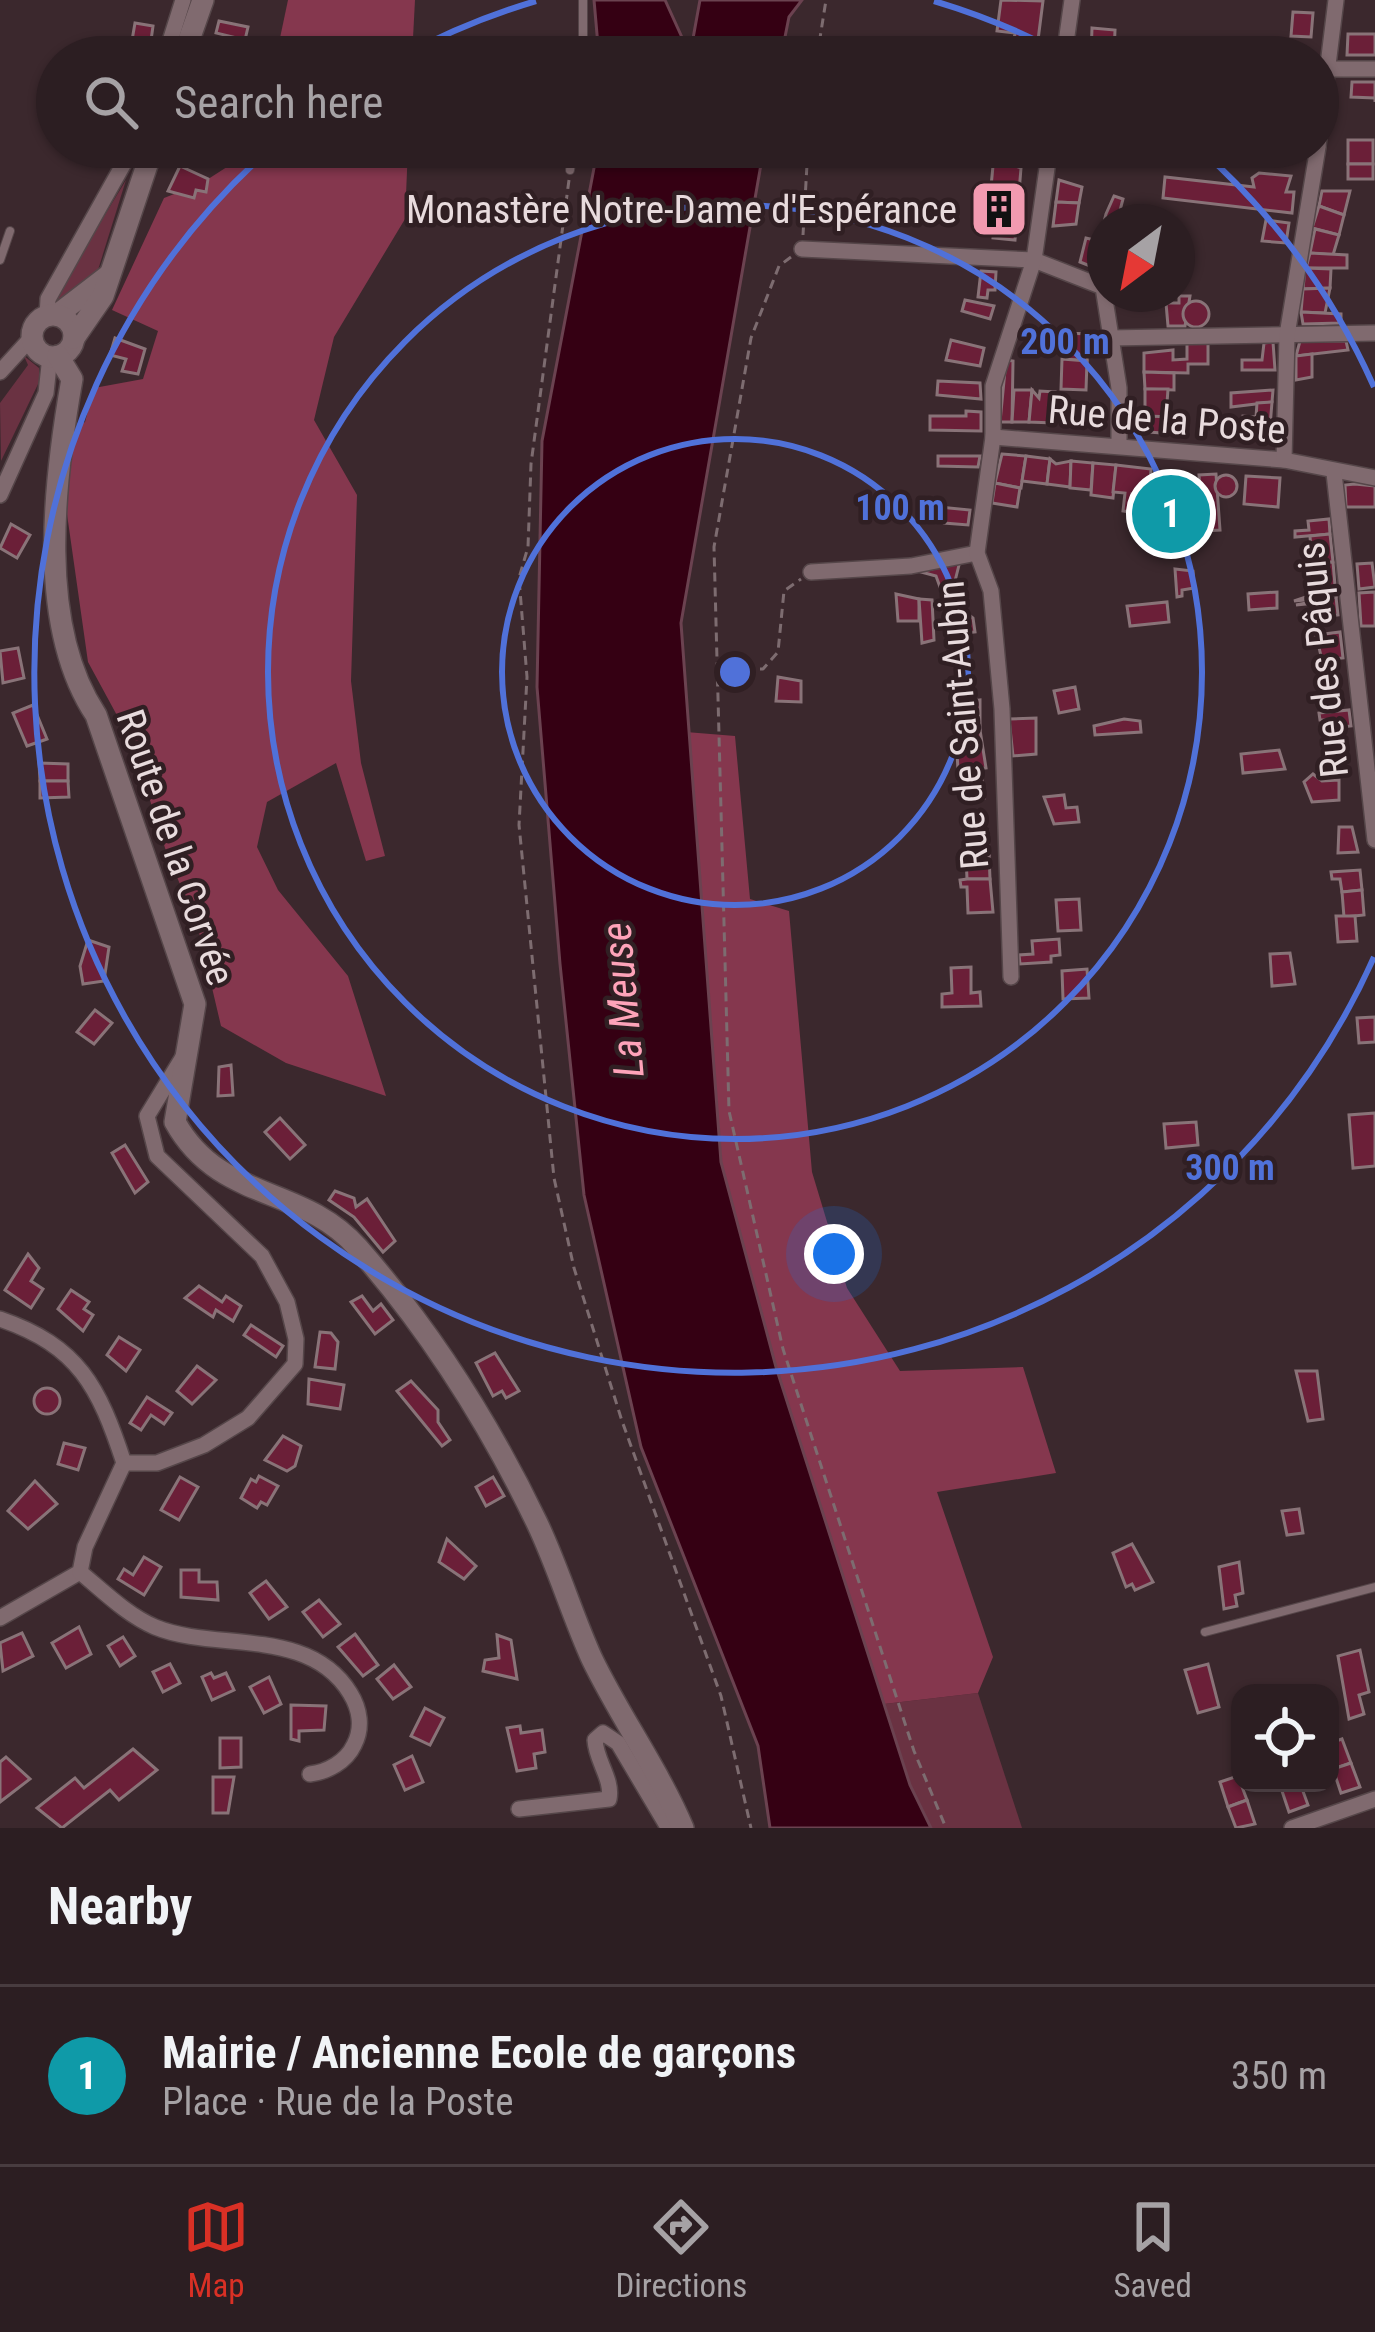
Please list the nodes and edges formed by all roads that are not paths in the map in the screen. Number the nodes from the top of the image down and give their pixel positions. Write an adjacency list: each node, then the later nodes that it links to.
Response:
1 (182, 0): 6 (street)
2 (203, 0): 7 (street)
3 (584, 0): 8 (lane)
4 (1072, 0): 9 (street)
5 (1336, 0): 10 (street)
6 (171, 36)
7 (191, 36)
8 (583, 36)
9 (1067, 36)
10 (1333, 36)
11 (1339, 69): 12 (street)
12 (1375, 69)
13 (121, 168): 22 (street)
14 (146, 168): 21 (street)
15 (1047, 168): 20 (street, Rue de Saint-Aubin)
16 (1315, 168): 24 (street)
17 (10, 231): 19 (lane)
18 (802, 249): 20 (street)
19 (0, 260)
20 (1034, 260): 27 (street); 30 (street, Rue de Saint-Aubin)
21 (109, 275): 22 (street); 26 (street)
22 (52, 315): 25 (street); 26 (street)
23 (1375, 334): 24 (street)
24 (1287, 335): 27 (street); 32 (street)
25 (32, 338): 28 (street); 29 (street)
26 (74, 338): 28 (street)
27 (1110, 338): 31 (street)
28 (54, 356): 35 (street); 40 (street, Route de la Corvée)
29 (0, 372)
30 (994, 437): 31 (street, Rue de la Poste); 36 (street, Rue de Saint-Aubin)
31 (1118, 445): 32 (street, Rue de la Poste)
32 (1284, 460): 33 (street, Rue de la Poste)
33 (1334, 473): 34 (street, Rue de la Poste); 38 (street, Rue des Pâquis)
34 (1375, 478)
35 (0, 496)
36 (977, 553): 37 (street); 39 (street, Rue de Saint-Aubin)
37 (811, 572)
38 (1375, 840)
39 (1010, 976)
40 (188, 1049): 42 (street); 50 (street, Route de la Corvée)
41 (0, 1319): 42 (street)
42 (124, 1462): 43 (street)
43 (80, 1572): 45 (street); 47 (street)
44 (1375, 1587): 46 (lane)
45 (0, 1618)
46 (1205, 1632)
47 (310, 1774)
48 (1375, 1798): 51 (street)
49 (519, 1809): 50 (street)
50 (681, 1828)
51 (1292, 1828)

